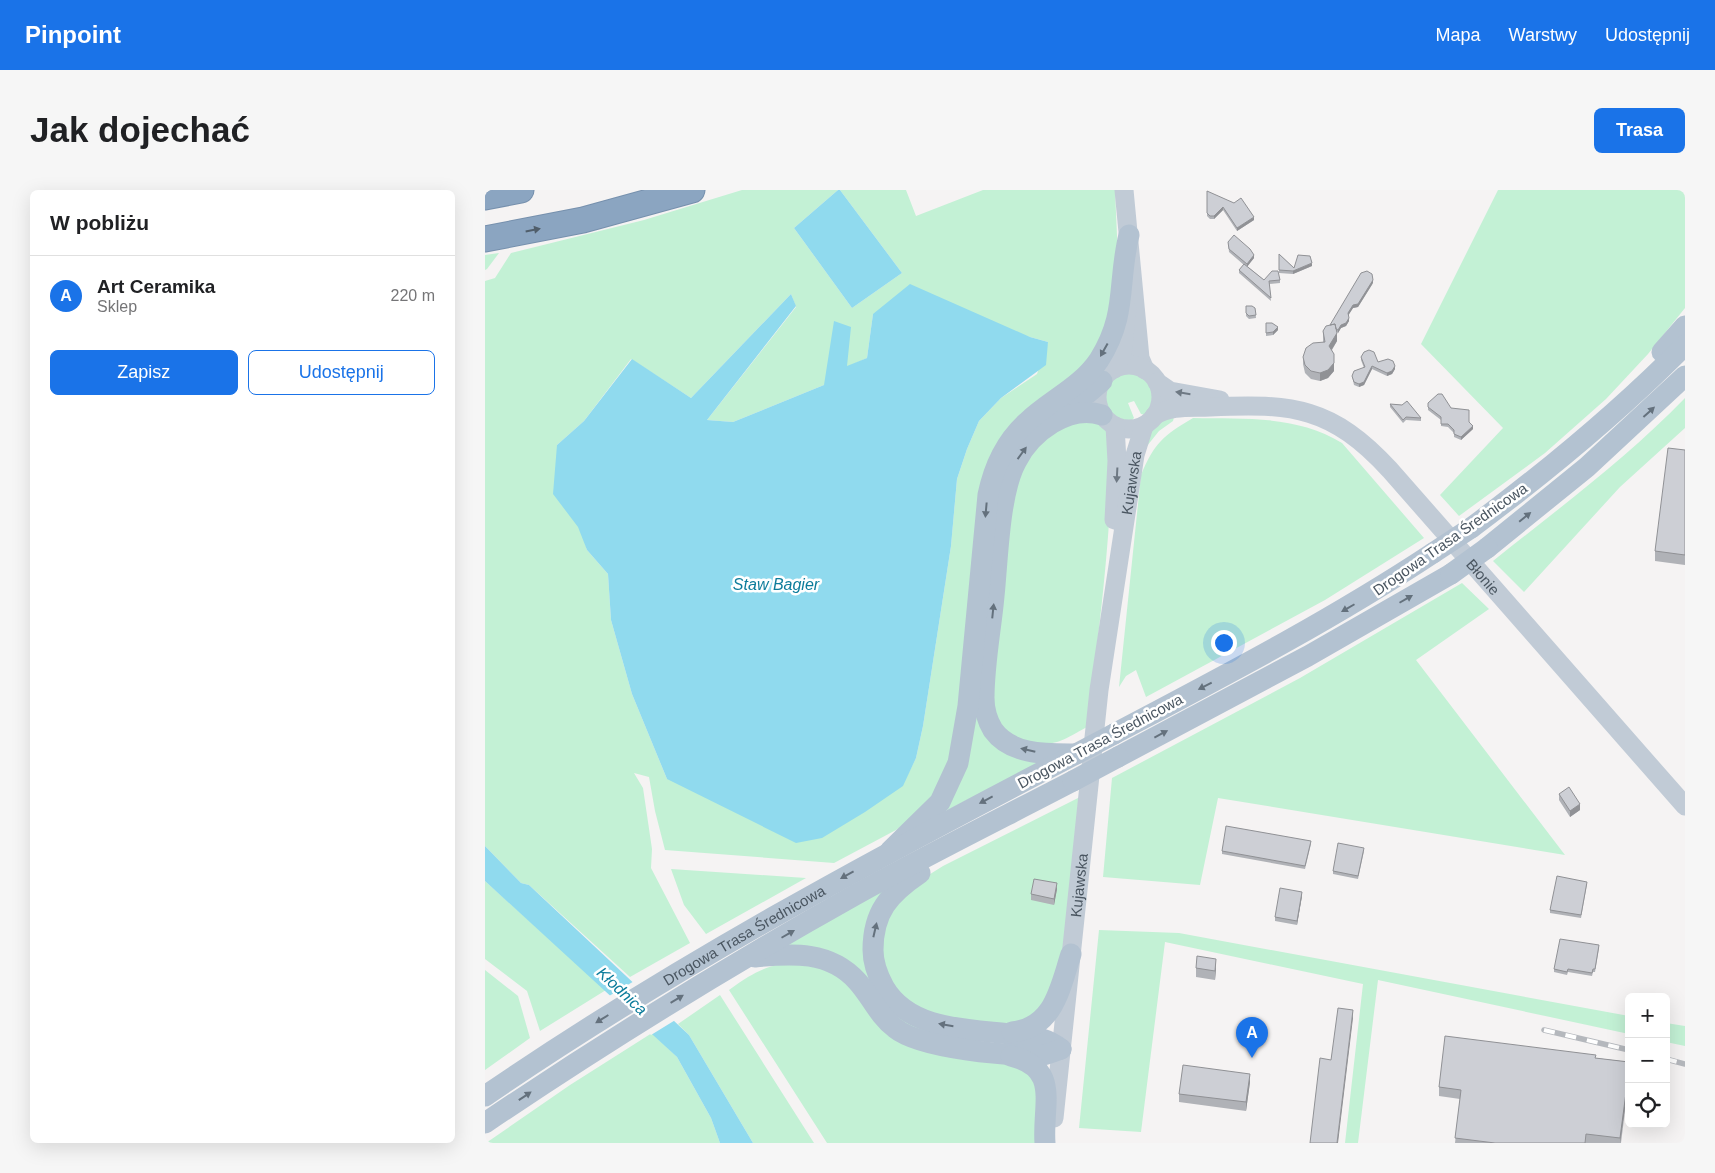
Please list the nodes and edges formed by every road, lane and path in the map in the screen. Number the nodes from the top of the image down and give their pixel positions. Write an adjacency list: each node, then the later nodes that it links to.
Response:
1 (521, 190): 4 (highway)
2 (692, 190): 6 (highway, one-way to 2)
3 (1124, 190): 5 (street)
4 (485, 197)
5 (1129, 235): 7 (street); 14 (main road, one-way to 14)
6 (485, 239)
7 (1131, 278): 10 (street); 11 (street)
8 (1685, 326): 17 (main road)
9 (1685, 345): 17 (main road, Drogowa Trasa Średnicowa)
10 (1108, 375): 11 (street); 14 (main road); 15 (street)
11 (1151, 376): 13 (street, Błonie, one-way to 11); 16 (street)
12 (1685, 376): 21 (main road, Drogowa Trasa Średnicowa, one-way to 12, bridge)
13 (1246, 405): 16 (street, Błonie); 20 (street, Błonie)
14 (1028, 420): 22 (main road, one-way to 22)
15 (1109, 421): 16 (street); 18 (street, Kujawska, one-way to 18); 19 (main road, one-way to 15)
16 (1149, 421): 18 (street, Kujawska)
17 (1586, 438): 19 (main road, Drogowa Trasa Średnicowa, one-way to 19, bridge)
18 (1107, 629): 23 (street, Kujawska)
19 (1076, 754): 22 (main road, Drogowa Trasa Średnicowa, one-way to 22)
20 (1685, 806)
21 (982, 828): 24 (main road, Drogowa Trasa Średnicowa, one-way to 21); 25 (main road, one-way to 21)
22 (889, 851): 27 (main road, Drogowa Trasa Średnicowa, one-way to 27)
23 (1071, 954): 25 (main road); 26 (street, Kujawska)
24 (745, 958): 25 (main road); 28 (main road, Drogowa Trasa Średnicowa, one-way to 24)
25 (993, 1042): 26 (main road); 29 (main road)
26 (1061, 1049): 30 (street, Kujawska)
27 (485, 1096)
28 (485, 1123)
29 (1045, 1143)
30 (1051, 1143)

